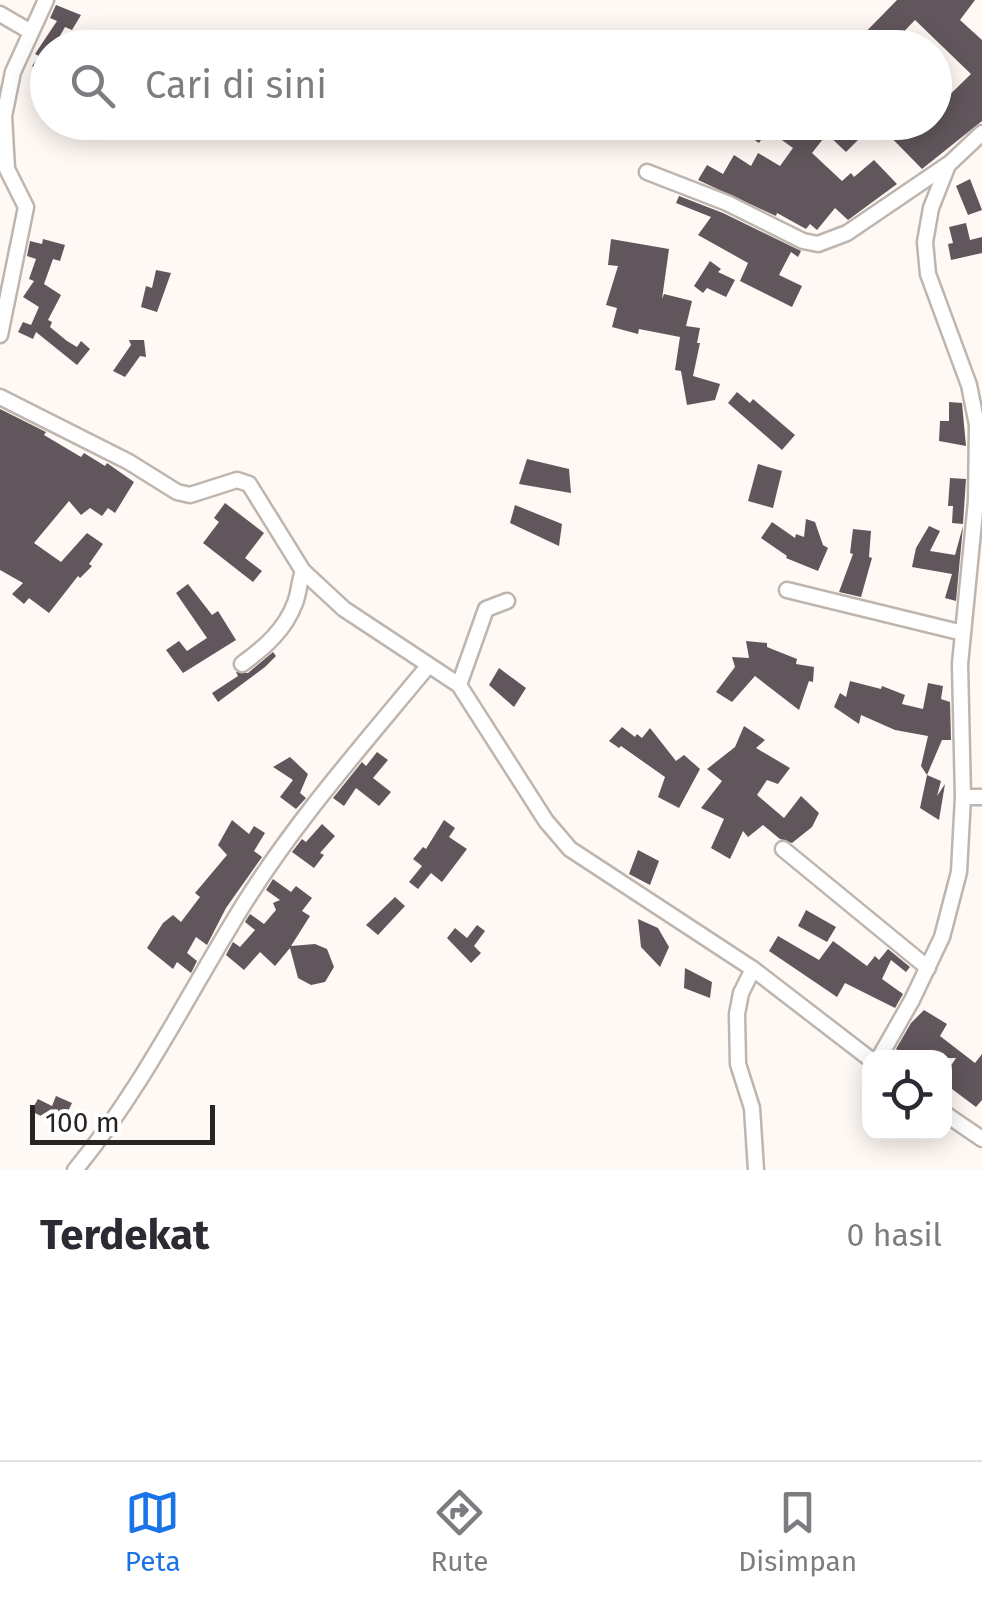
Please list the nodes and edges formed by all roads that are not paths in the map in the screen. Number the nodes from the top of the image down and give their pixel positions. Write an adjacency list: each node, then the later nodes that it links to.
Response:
1 (46, 0): 3 (street)
2 (0, 14): 4 (street)
3 (32, 30)
4 (30, 31)
5 (30, 34): 9 (street)
6 (982, 133): 7 (street)
7 (948, 164): 8 (street); 11 (street)
8 (647, 172)
9 (0, 335)
10 (0, 398): 12 (street)
11 (976, 566): 15 (street)
12 (303, 572): 16 (street); 17 (street)
13 (786, 590): 15 (street)
14 (507, 601): 18 (street)
15 (962, 633): 19 (street)
16 (242, 664)
17 (428, 666): 18 (street); 28 (street)
18 (459, 684): 23 (street)
19 (963, 797): 20 (street); 22 (street)
20 (982, 797)
21 (783, 850): 22 (street)
22 (928, 968): 24 (street)
23 (753, 969): 25 (street); 29 (street)
24 (883, 1050)
25 (862, 1053)
26 (952, 1118): 27 (street)
27 (982, 1139)
28 (75, 1170)
29 (756, 1170)

